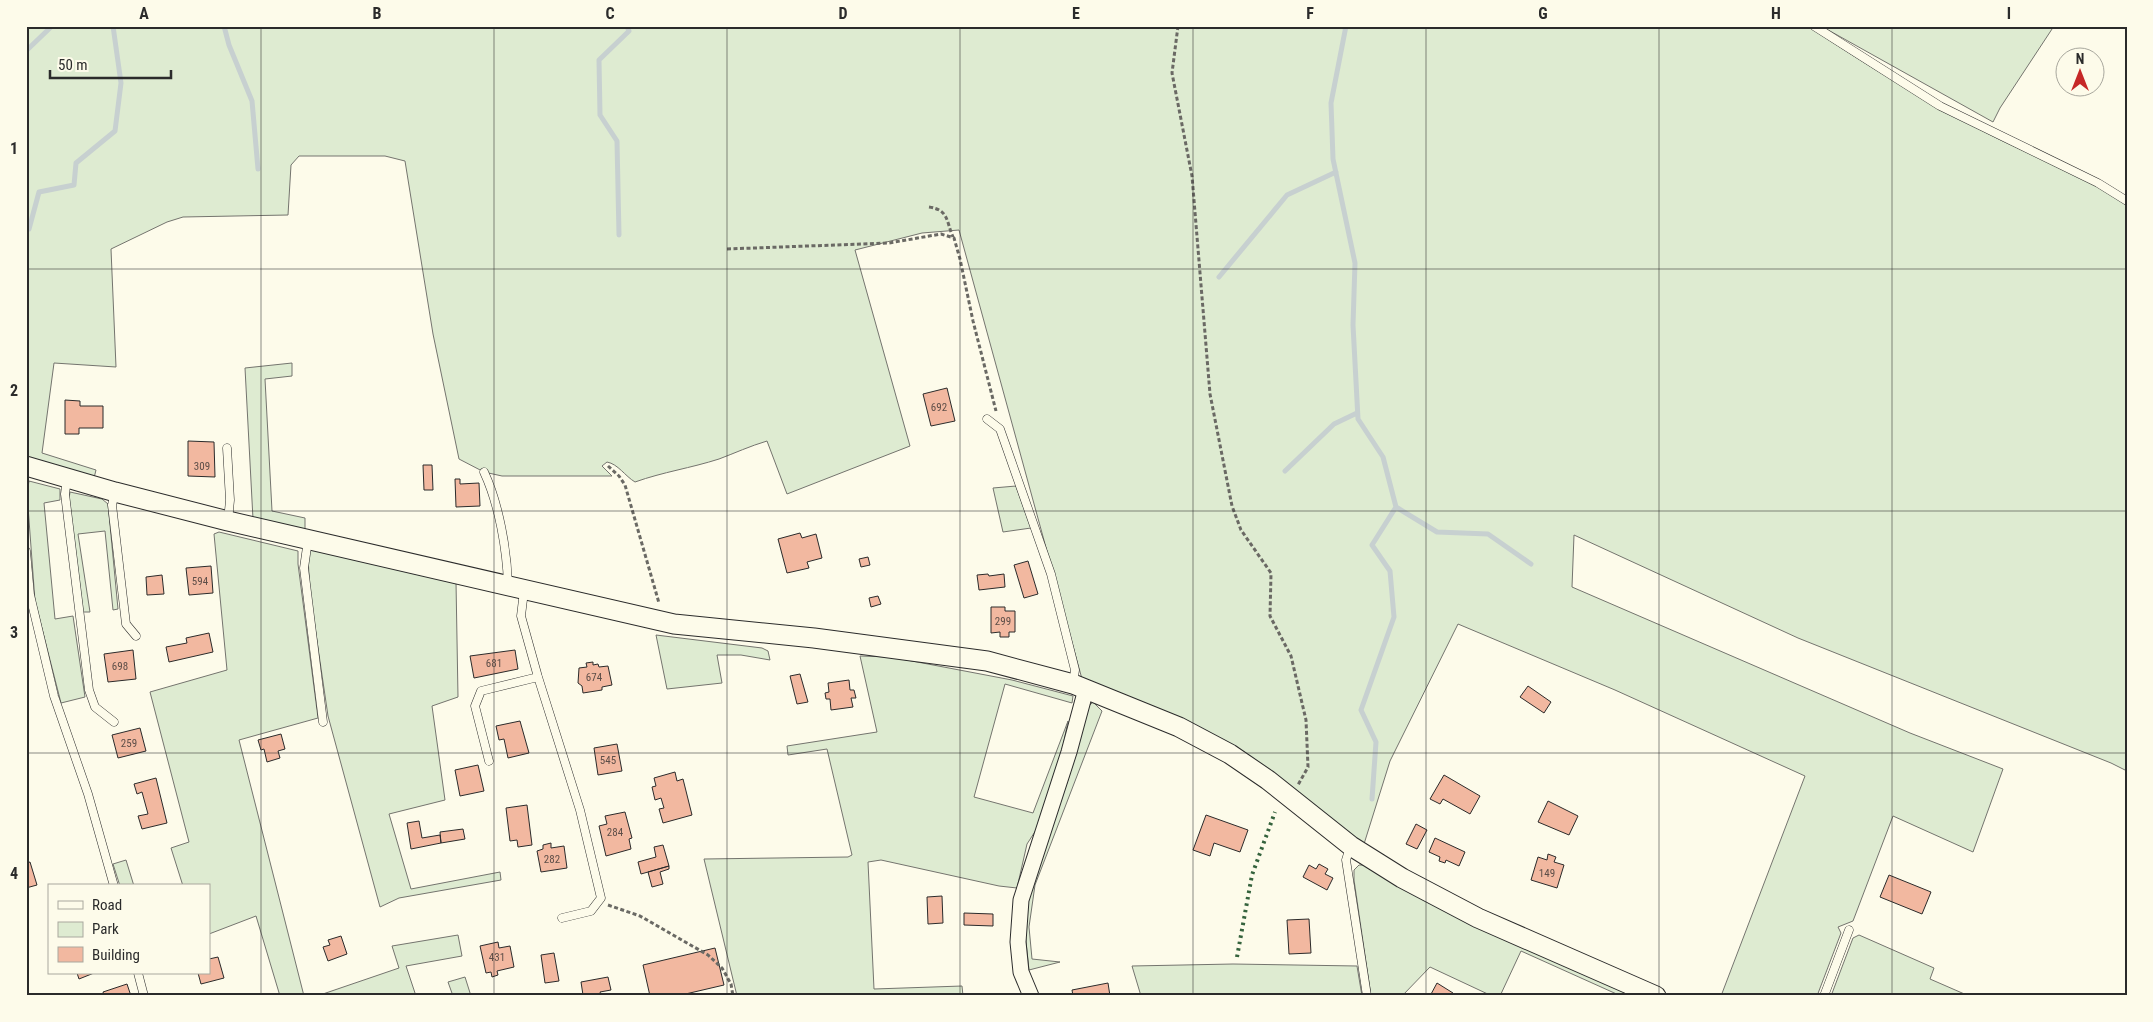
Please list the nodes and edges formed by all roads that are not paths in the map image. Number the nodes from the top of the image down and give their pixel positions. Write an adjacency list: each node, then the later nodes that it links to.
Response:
1 (1814, 26): 2 (lane)
2 (2127, 201)
3 (987, 419): 15 (lane)
4 (227, 448): 9 (lane)
5 (26, 466): 7 (street)
6 (484, 472): 12 (lane)
7 (68, 477): 8 (street); 16 (lane)
8 (115, 492): 9 (street); 13 (lane)
9 (228, 521): 10 (street)
10 (308, 540): 12 (street); 17 (lane)
11 (26, 551): 20 (lane)
12 (516, 589): 14 (lane); 15 (street)
13 (136, 636)
14 (538, 677): 18 (lane); 21 (lane)
15 (1080, 687): 19 (street); 25 (street)
16 (114, 722)
17 (323, 722)
18 (489, 761)
19 (1351, 846): 26 (lane); 27 (street)
20 (113, 884)
21 (562, 918)
22 (1849, 930): 28 (lane)
23 (138, 974): 24 (lane)
24 (144, 996)
25 (1031, 996)
26 (1366, 996)
27 (1656, 996)
28 (1824, 996)

